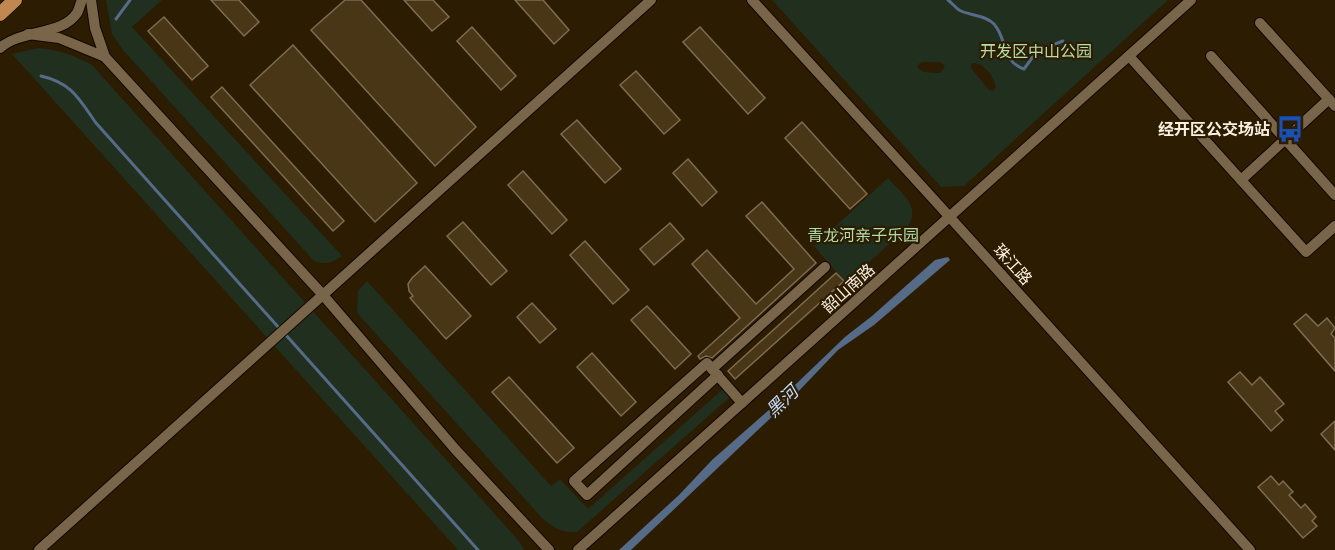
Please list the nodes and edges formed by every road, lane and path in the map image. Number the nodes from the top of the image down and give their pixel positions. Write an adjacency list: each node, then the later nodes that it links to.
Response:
1 (15, 0): 7 (main road)
2 (82, 0): 9 (street)
3 (91, 0): 13 (street)
4 (651, 0): 21 (street)
5 (752, 0): 18 (street, 珠江路)
6 (1191, 0): 11 (street, 韶山南路)
7 (0, 14)
8 (1260, 23): 14 (street)
9 (28, 34): 10 (street); 13 (street)
10 (0, 48)
11 (1128, 56): 16 (street); 18 (street, 韶山南路)
12 (1211, 56): 15 (street)
13 (105, 57): 21 (street)
14 (1332, 103): 15 (street)
15 (1285, 139): 16 (street); 17 (street)
16 (1241, 180): 19 (street)
17 (1335, 195)
18 (950, 217): 23 (street, 韶山南路); 27 (street, 珠江路)
19 (1335, 226)
20 (825, 267): 22 (street)
21 (323, 295): 24 (street); 25 (street)
22 (715, 372): 22 (street); 23 (street)
23 (742, 403): 26 (street, 韶山南路)
24 (39, 550)
25 (549, 550)
26 (578, 550)
27 (1250, 550)

